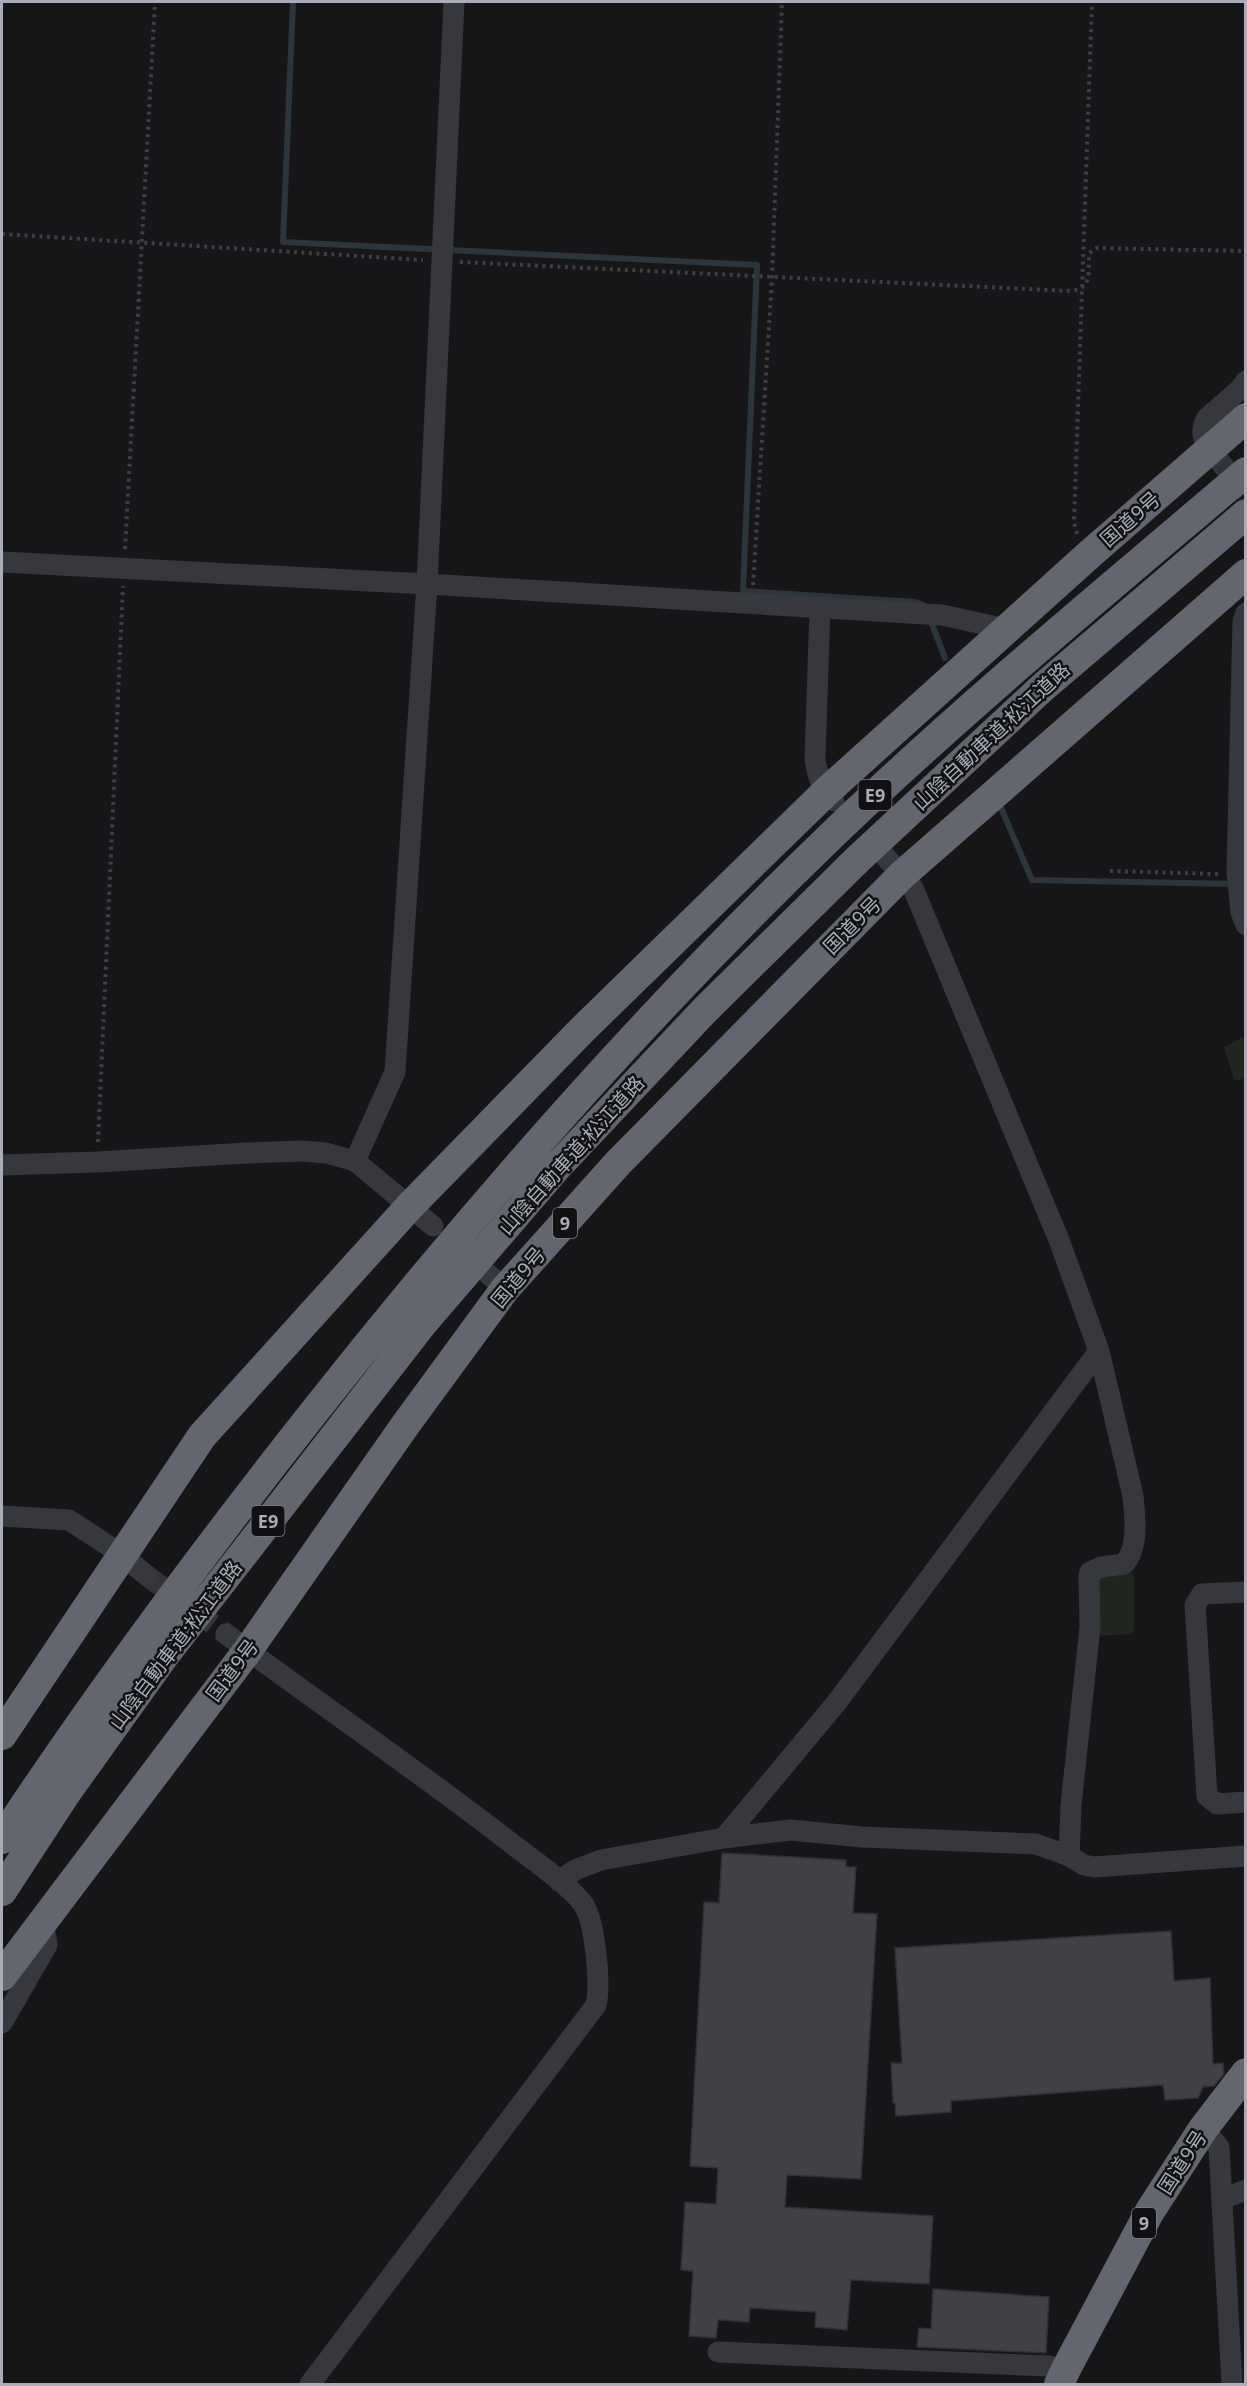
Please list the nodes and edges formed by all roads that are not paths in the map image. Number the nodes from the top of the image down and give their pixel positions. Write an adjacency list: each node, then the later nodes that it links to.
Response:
1 (454, 2): 9 (street)
2 (1245, 381): 4 (street)
3 (1245, 418): 4 (highway, 国道9号)
4 (1212, 452): 12 (highway, 国道9号)
5 (1245, 472): 29 (highway, 山陰自動車道;松江道路 / E9)
6 (1245, 514): 33 (highway, 山陰自動車道;松江道路 / E9)
7 (2, 562): 9 (street)
8 (1245, 574): 14 (highway, 国道9号 / 9)
9 (427, 584): 10 (street); 16 (street)
10 (820, 608): 12 (street); 13 (street)
11 (1245, 613): 15 (street)
12 (1006, 629): 13 (highway, 国道9号)
13 (830, 796): 18 (highway, 国道9号)
14 (893, 865): 20 (street); 25 (highway, 国道9号 / 9)
15 (1245, 925)
16 (355, 1161): 17 (street); 18 (street)
17 (2, 1165)
18 (410, 1206): 19 (street); 22 (highway, 国道9号)
19 (433, 1226)
20 (1099, 1351): 28 (street); 30 (street)
21 (2, 1516): 22 (street)
22 (122, 1554): 23 (street); 26 (highway, 国道9号)
23 (146, 1575)
24 (1245, 1592): 27 (street)
25 (237, 1642): 32 (street); 34 (highway, 国道9号 / 9)
26 (2, 1735)
27 (1245, 1802)
28 (724, 1838): 30 (street); 32 (street)
29 (2, 1839)
30 (1070, 1856): 31 (street)
31 (1245, 1856)
32 (560, 1881): 43 (street)
33 (2, 1891)
34 (43, 1920): 35 (highway, 国道9号 / 9); 36 (street)
35 (2, 1976)
36 (2, 2023)
37 (1245, 2073): 38 (highway, 国道9号 / 9)
38 (1203, 2129): 40 (street); 42 (highway, 国道9号 / 9)
39 (1245, 2190): 40 (street)
40 (1222, 2199): 44 (street)
41 (718, 2352): 42 (street)
42 (1063, 2377)
43 (310, 2385)
44 (1232, 2385)

